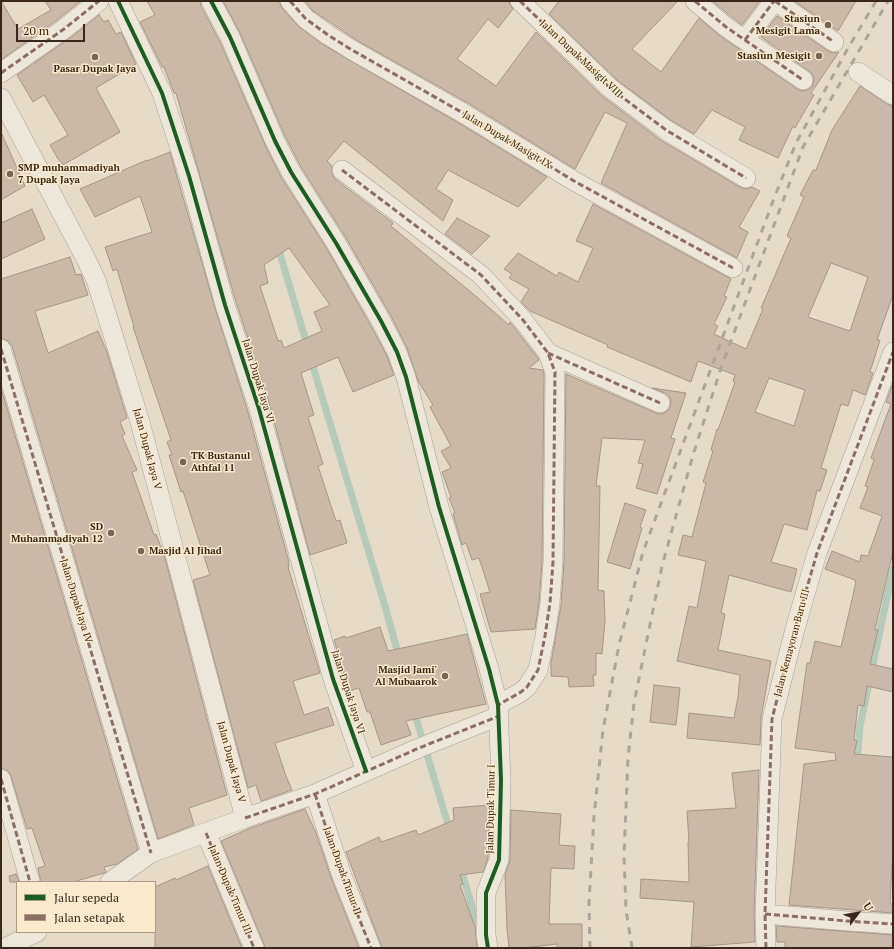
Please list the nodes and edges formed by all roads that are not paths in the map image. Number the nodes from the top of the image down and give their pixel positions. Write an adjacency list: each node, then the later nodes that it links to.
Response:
1 (118, 1): 23 (street, Jalan Dupak Jaya VI)
2 (211, 1): 22 (street, Jalan Dupak Timur I)
3 (290, 1): 17 (street, Jalan Dupak Masigit IX)
4 (520, 1): 16 (street, Jalan Dupak Masigit VIII)
5 (695, 1): 8 (street)
6 (775, 1): 8 (street); 9 (street)
7 (95, 2): 11 (street)
8 (745, 40): 12 (street)
9 (834, 42)
10 (858, 72): 13 (street)
11 (1, 73)
12 (803, 80)
13 (893, 95)
14 (1, 98): 26 (street, Jalan Dupak Jaya V)
15 (342, 170): 20 (street)
16 (746, 178)
17 (733, 268)
18 (1, 349): 28 (street, Jalan Dupak Jaya IV)
19 (893, 352): 31 (street, Jalan Kemayoran Baru III)
20 (548, 353): 21 (street); 22 (street)
21 (660, 403)
22 (498, 710): 23 (street); 37 (street, Jalan Dupak Timur I)
23 (366, 771): 25 (street)
24 (1, 779): 29 (street)
25 (315, 794): 26 (street); 36 (street, Jalan Dupak Timur II)
26 (245, 818): 27 (street)
27 (206, 833): 28 (street); 35 (street, Jalan Dupak Timur III)
28 (151, 853): 30 (street)
29 (30, 881)
30 (111, 881)
31 (765, 914): 32 (street); 38 (street, Jalan Kemayoran Baru III)
32 (893, 924)
33 (35, 933): 34 (street)
34 (5, 948)
35 (254, 948)
36 (371, 948)
37 (488, 948)
38 (766, 948)

